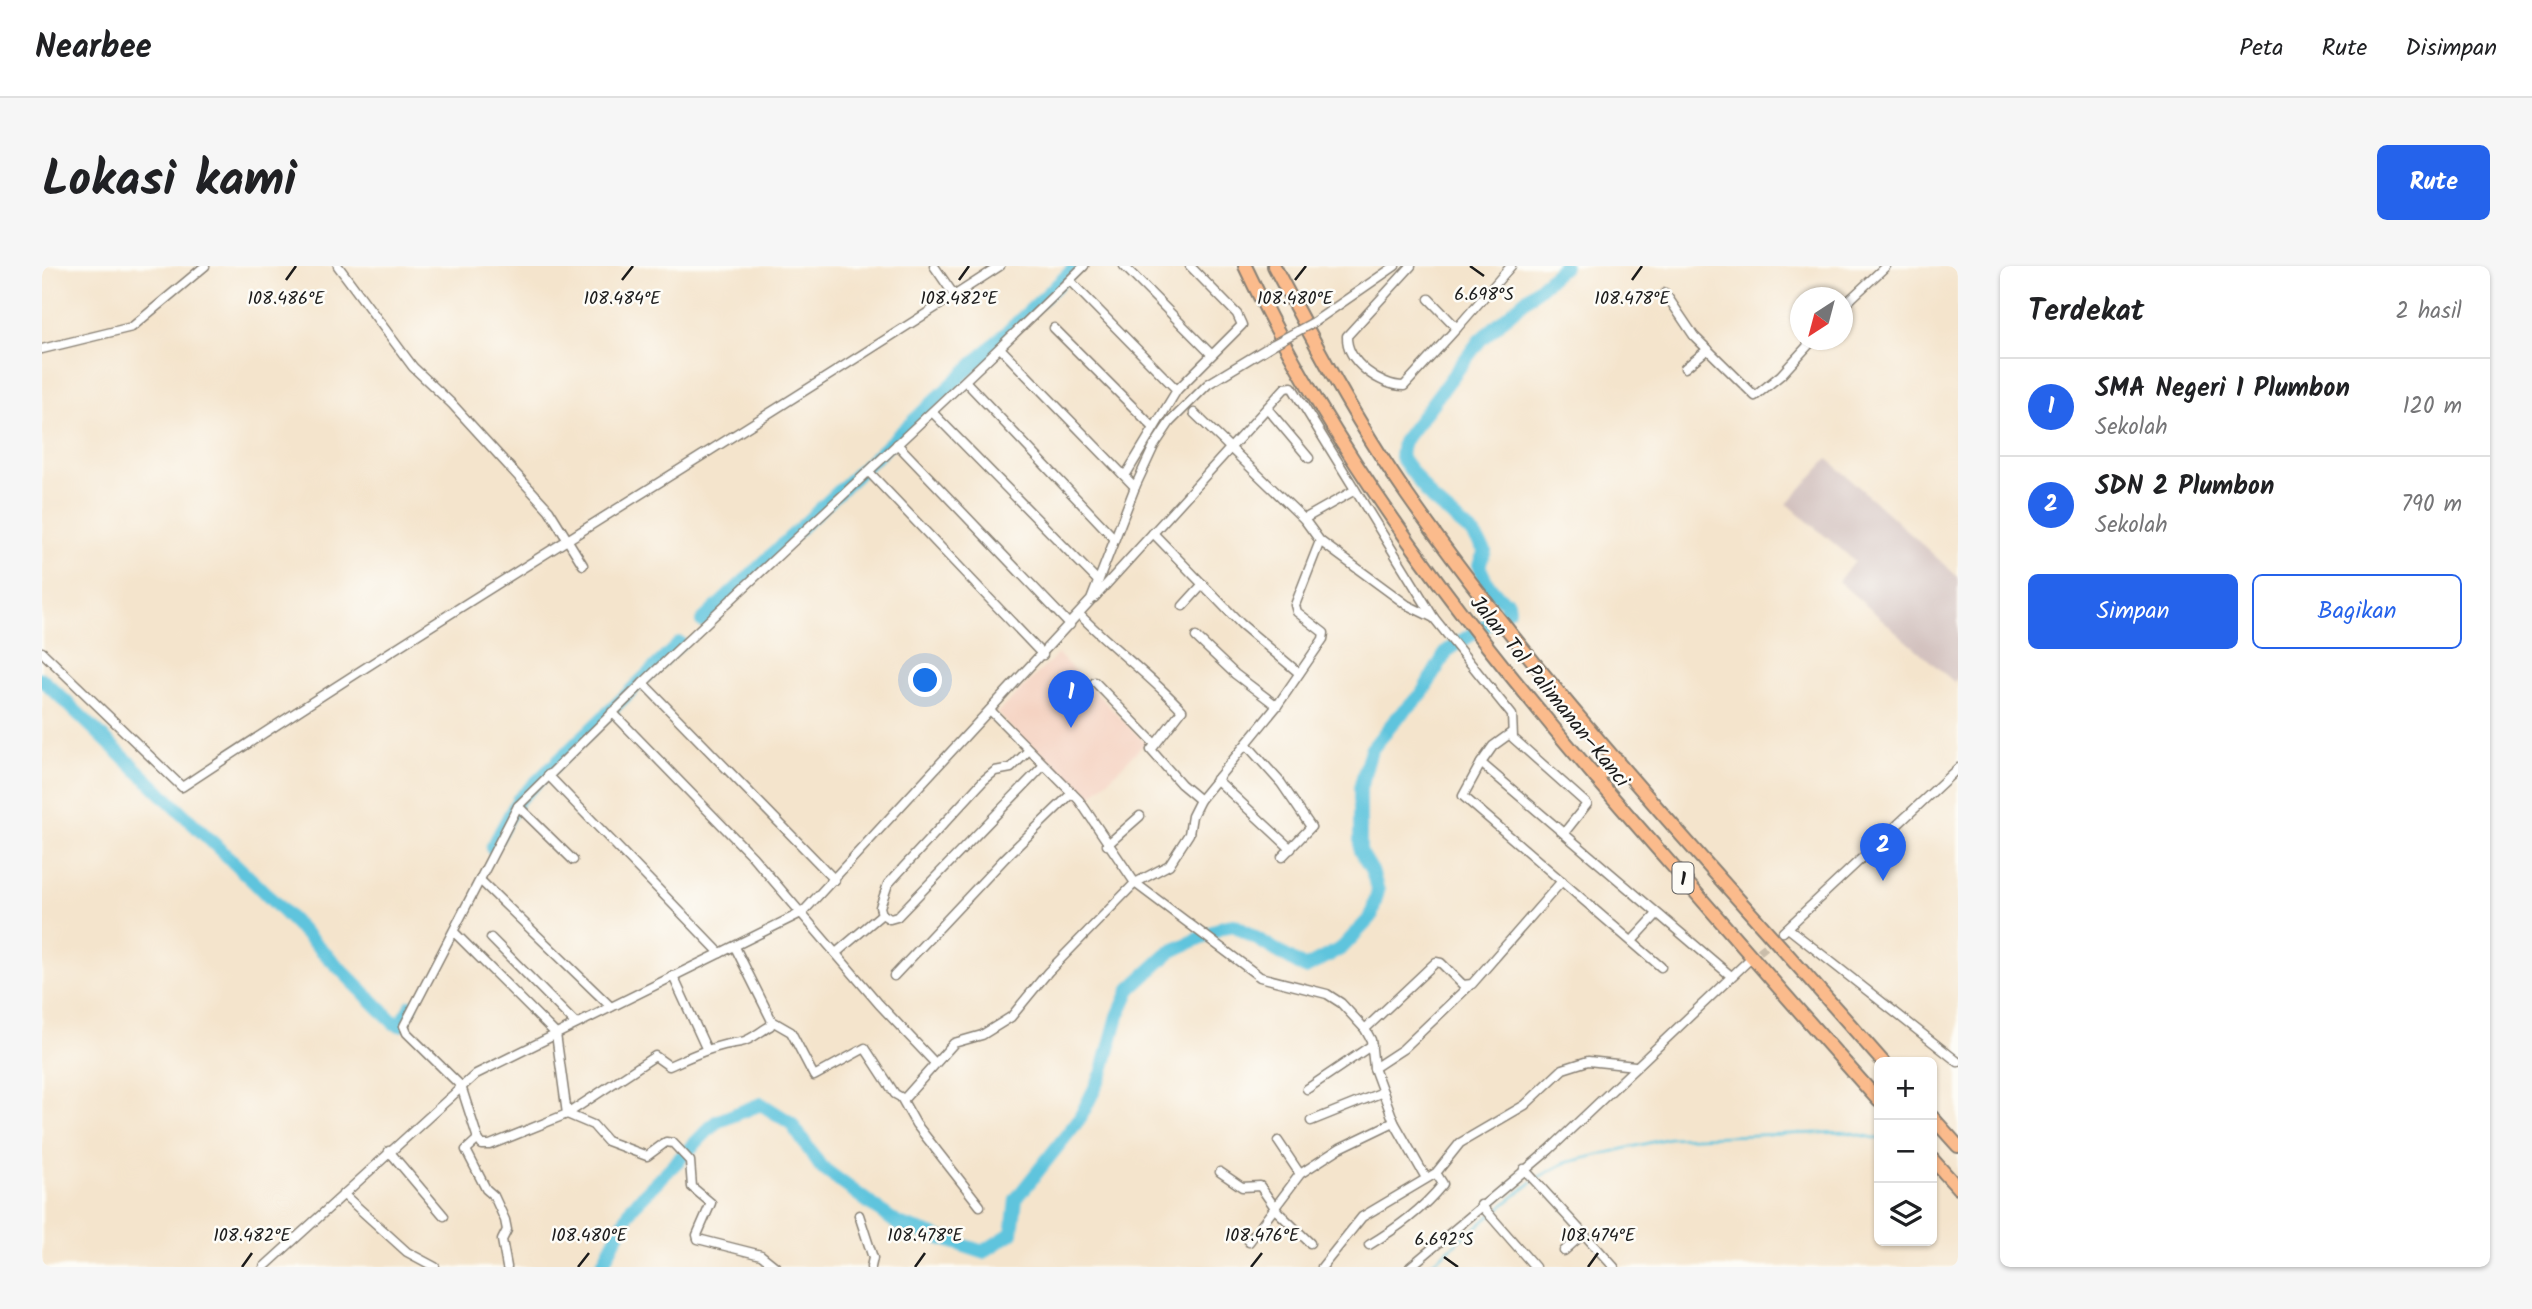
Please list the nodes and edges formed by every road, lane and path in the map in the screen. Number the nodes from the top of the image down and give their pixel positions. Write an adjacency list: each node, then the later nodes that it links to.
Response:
1 (205, 266): 24 (street)
2 (338, 266): 45 (street)
3 (934, 266): 17 (street)
4 (1000, 266): 17 (street)
5 (1084, 266): 15 (street)
6 (1124, 266): 27 (street)
7 (1190, 266): 27 (street)
8 (1239, 266): 20 (highway)
9 (1245, 266): 20 (highway, Jalan Tol Palimanan–Kanci / 1)
10 (1274, 266): 68 (highway, Jalan Tol Palimanan–Kanci / 1)
11 (1395, 266): 40 (street, bridge)
12 (1411, 266): 22 (street)
13 (1511, 266): 22 (street)
14 (1886, 266): 18 (street)
15 (1070, 281): 23 (street); 30 (street)
16 (1665, 293): 25 (street)
17 (954, 295): 45 (street)
18 (1853, 297)
19 (1429, 299): 22 (street)
20 (1266, 312): 73 (highway, Jalan Tol Palimanan–Kanci / 1)
21 (1054, 328): 34 (street)
22 (1457, 328)
23 (1000, 348): 29 (street); 39 (street)
24 (42, 349)
25 (1708, 349): 26 (street); 28 (street)
26 (1803, 350)
27 (1210, 354): 30 (street)
28 (1685, 368)
29 (966, 383): 32 (street); 44 (street)
30 (1177, 390): 34 (street)
31 (1267, 408): 36 (street); 37 (street); 41 (street)
32 (933, 413): 35 (street); 48 (street)
33 (1194, 413): 36 (street)
34 (1153, 426): 39 (street)
35 (897, 444): 38 (street); 54 (street)
36 (1231, 448): 42 (street); 43 (street)
37 (1309, 458)
38 (869, 472): 57 (street); 60 (street)
39 (1125, 475): 40 (street)
40 (1135, 486): 44 (street)
41 (1355, 489): 42 (street); 53 (street)
42 (1304, 519): 46 (street)
43 (1153, 533): 49 (street); 50 (street)
44 (1113, 537): 48 (street)
45 (566, 539): 47 (street); 56 (street)
46 (1320, 541): 53 (street); 58 (street)
47 (583, 565)
48 (1098, 581): 50 (street)
49 (1203, 584): 51 (street); 58 (street)
50 (1091, 600): 52 (street)
51 (1184, 607)
52 (1080, 615): 54 (street); 65 (street)
53 (1434, 618): 64 (street)
54 (1070, 625): 57 (street)
55 (1196, 636): 61 (street)
56 (42, 652)
57 (1043, 655): 62 (street)
58 (1299, 673): 61 (street)
59 (1095, 682): 65 (street)
60 (643, 683): 63 (street); 84 (street)
61 (1277, 706): 66 (street)
62 (990, 710): 67 (street); 84 (street)
63 (612, 712): 72 (street); 88 (street)
64 (1511, 733): 69 (street); 79 (street)
65 (1154, 743): 76 (street)
66 (1247, 745): 74 (street); 81 (street)
67 (1029, 750): 70 (street); 89 (street)
68 (1617, 760): 73 (highway); 110 (highway, Jalan Tol Palimanan–Kanci / 1)
69 (1481, 763): 79 (street); 86 (street)
70 (1044, 765): 75 (street); 89 (street)
71 (1958, 768): 111 (street)
72 (548, 775): 77 (street); 95 (street)
73 (1596, 778): 118 (highway, Jalan Tol Palimanan–Kanci / 1)
74 (1216, 779): 76 (street); 81 (street)
75 (1072, 793): 80 (street); 100 (street)
76 (1200, 800): 87 (street)
77 (518, 806): 83 (street); 85 (street)
78 (1140, 816): 80 (street)
79 (1564, 833): 90 (street)
80 (1107, 845): 87 (street)
81 (1291, 849): 82 (street)
82 (1282, 858)
83 (573, 860)
84 (835, 880): 88 (street)
85 (481, 881): 91 (street); 103 (street)
86 (1562, 881): 93 (street); 102 (street)
87 (1135, 883): 106 (street); 112 (street)
88 (803, 912): 94 (street); 96 (street)
89 (883, 914): 96 (street)
90 (1657, 914): 93 (street); 101 (street)
91 (454, 932): 107 (street); 115 (street)
92 (491, 938): 105 (street)
93 (1632, 941): 98 (street)
94 (735, 947): 95 (street); 104 (street)
95 (720, 953): 99 (street)
96 (836, 953): 112 (street)
97 (1748, 961): 101 (street)
98 (1661, 967)
99 (673, 976): 103 (street); 109 (street)
100 (894, 976)
101 (1731, 976): 113 (street)
102 (1470, 985): 106 (street); 114 (street)
103 (611, 1007): 105 (street)
104 (772, 1021): 109 (street); 119 (street)
105 (576, 1024): 107 (street)
106 (1365, 1028): 108 (street)
107 (556, 1034): 115 (street); 120 (street)
108 (1372, 1045): 114 (street); 116 (street)
109 (706, 1048): 120 (street)
110 (1879, 1057)
111 (1958, 1062)
112 (935, 1063): 119 (street)
113 (1635, 1066): 129 (street); 131 (street)
114 (1374, 1068): 117 (street)
115 (461, 1086): 124 (street); 127 (street)
116 (1307, 1089)
117 (1383, 1092): 122 (street); 123 (street)
118 (1874, 1095)
119 (902, 1100): 136 (street)
120 (567, 1114): 124 (street); 150 (street)
121 (1935, 1120): 126 (highway)
122 (1311, 1121)
123 (1394, 1122): 132 (street); 133 (street)
124 (478, 1139): 149 (street)
125 (1278, 1141): 132 (street)
126 (1958, 1146)
127 (389, 1151): 135 (street); 140 (street)
128 (1937, 1165): 134 (highway)
129 (1526, 1171): 138 (street); 141 (street)
130 (1220, 1172): 137 (street)
131 (1436, 1173): 133 (street); 144 (street)
132 (1300, 1174): 137 (street)
133 (1426, 1178): 152 (street)
134 (1958, 1188)
135 (343, 1194): 147 (street); 148 (street)
136 (980, 1206)
137 (1274, 1207): 142 (street); 143 (street)
138 (1483, 1207): 153 (street); 154 (street)
139 (859, 1215): 151 (street)
140 (444, 1216)
141 (1583, 1234): 145 (street); 146 (street)
142 (1249, 1242)
143 (1310, 1243)
144 (1369, 1245)
145 (1564, 1251)
146 (1608, 1265)
147 (264, 1267)
148 (435, 1267)
149 (507, 1267)
150 (776, 1267)
151 (871, 1267)
152 (1322, 1267)
153 (1410, 1267)
154 (1535, 1267)

